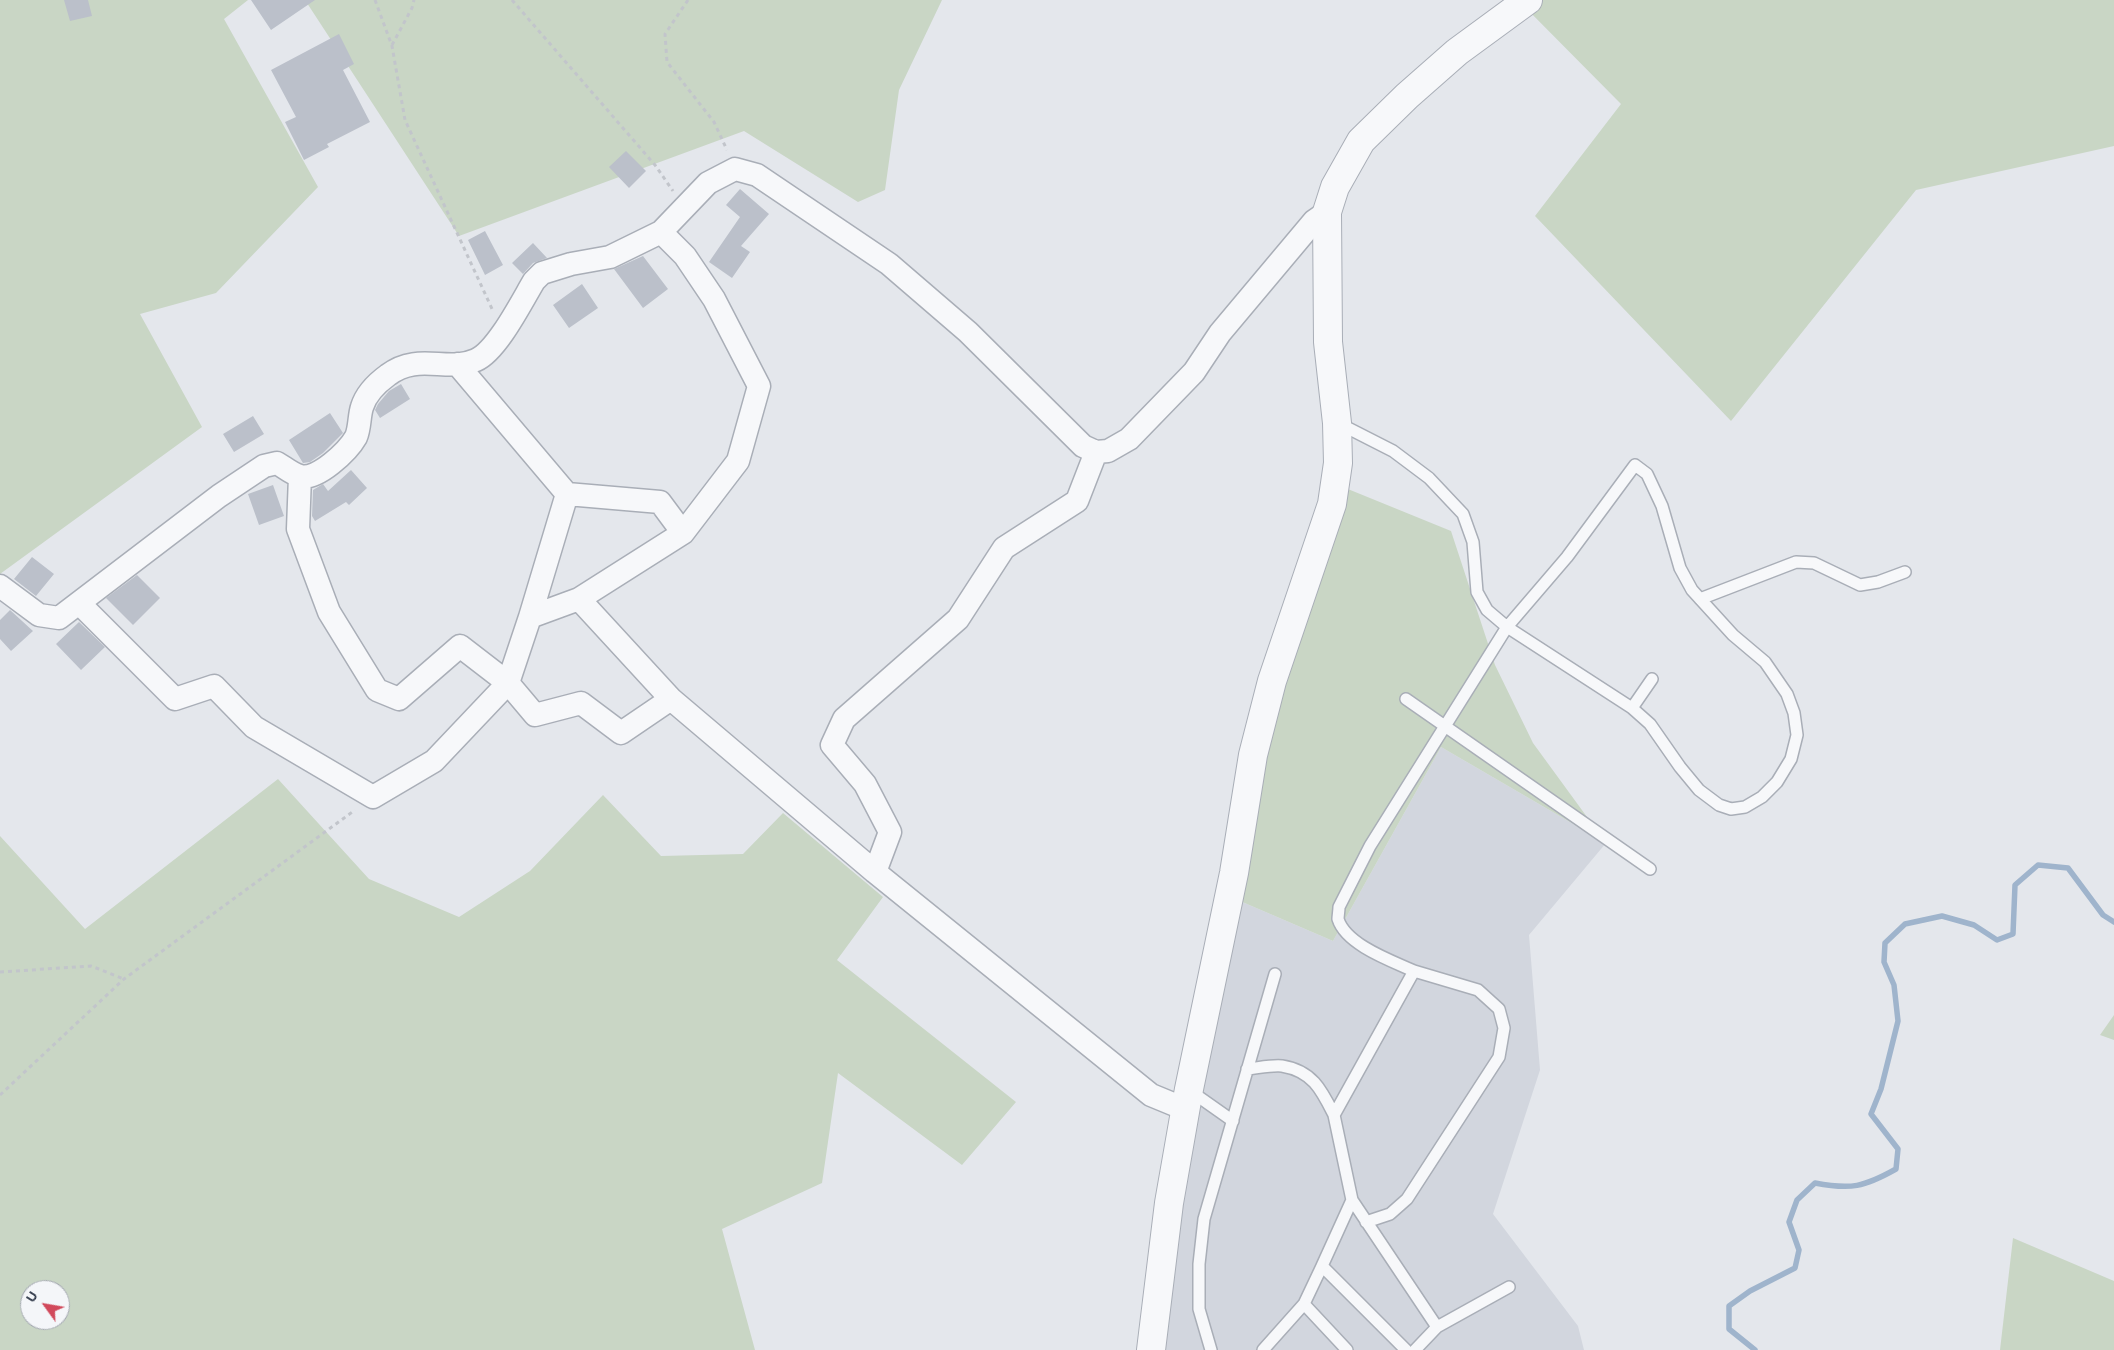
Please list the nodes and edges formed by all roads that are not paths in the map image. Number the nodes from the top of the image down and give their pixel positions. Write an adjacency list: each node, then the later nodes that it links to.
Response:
1 (1528, 0): 2 (street)
2 (1327, 212): 5 (street); 6 (street)
3 (661, 232): 4 (street); 6 (street); 9 (street)
4 (457, 364): 7 (street); 8 (street)
5 (1337, 423): 16 (lane); 28 (street)
6 (1096, 452): 24 (street)
7 (300, 476): 14 (street); 18 (street)
8 (567, 494): 9 (street); 15 (street)
9 (684, 533): 12 (street)
10 (1905, 572): 13 (lane)
11 (0, 586): 14 (street)
12 (579, 599): 15 (street); 19 (street)
13 (1700, 599): 16 (lane); 21 (lane)
14 (80, 604): 18 (street)
15 (530, 617): 18 (street)
16 (1507, 627): 21 (lane); 22 (lane)
17 (1652, 679): 21 (lane)
18 (508, 683): 19 (street)
19 (672, 699): 24 (street)
20 (1406, 699): 22 (lane)
21 (1632, 708)
22 (1443, 727): 23 (lane); 25 (lane)
23 (1650, 869)
24 (875, 872): 28 (street)
25 (1414, 971): 29 (lane); 32 (lane)
26 (1275, 974): 27 (lane)
27 (1247, 1069): 29 (lane); 30 (lane)
28 (1187, 1099): 30 (lane); 37 (street)
29 (1334, 1115): 31 (lane)
30 (1233, 1121): 38 (lane)
31 (1352, 1200): 32 (lane); 33 (lane)
32 (1366, 1222): 36 (lane)
33 (1322, 1266): 35 (lane); 41 (lane)
34 (1509, 1287): 36 (lane)
35 (1304, 1304): 39 (lane); 40 (lane)
36 (1437, 1327): 42 (lane)
37 (1151, 1350)
38 (1211, 1350)
39 (1263, 1350)
40 (1347, 1350)
41 (1406, 1350)
42 (1415, 1350)

